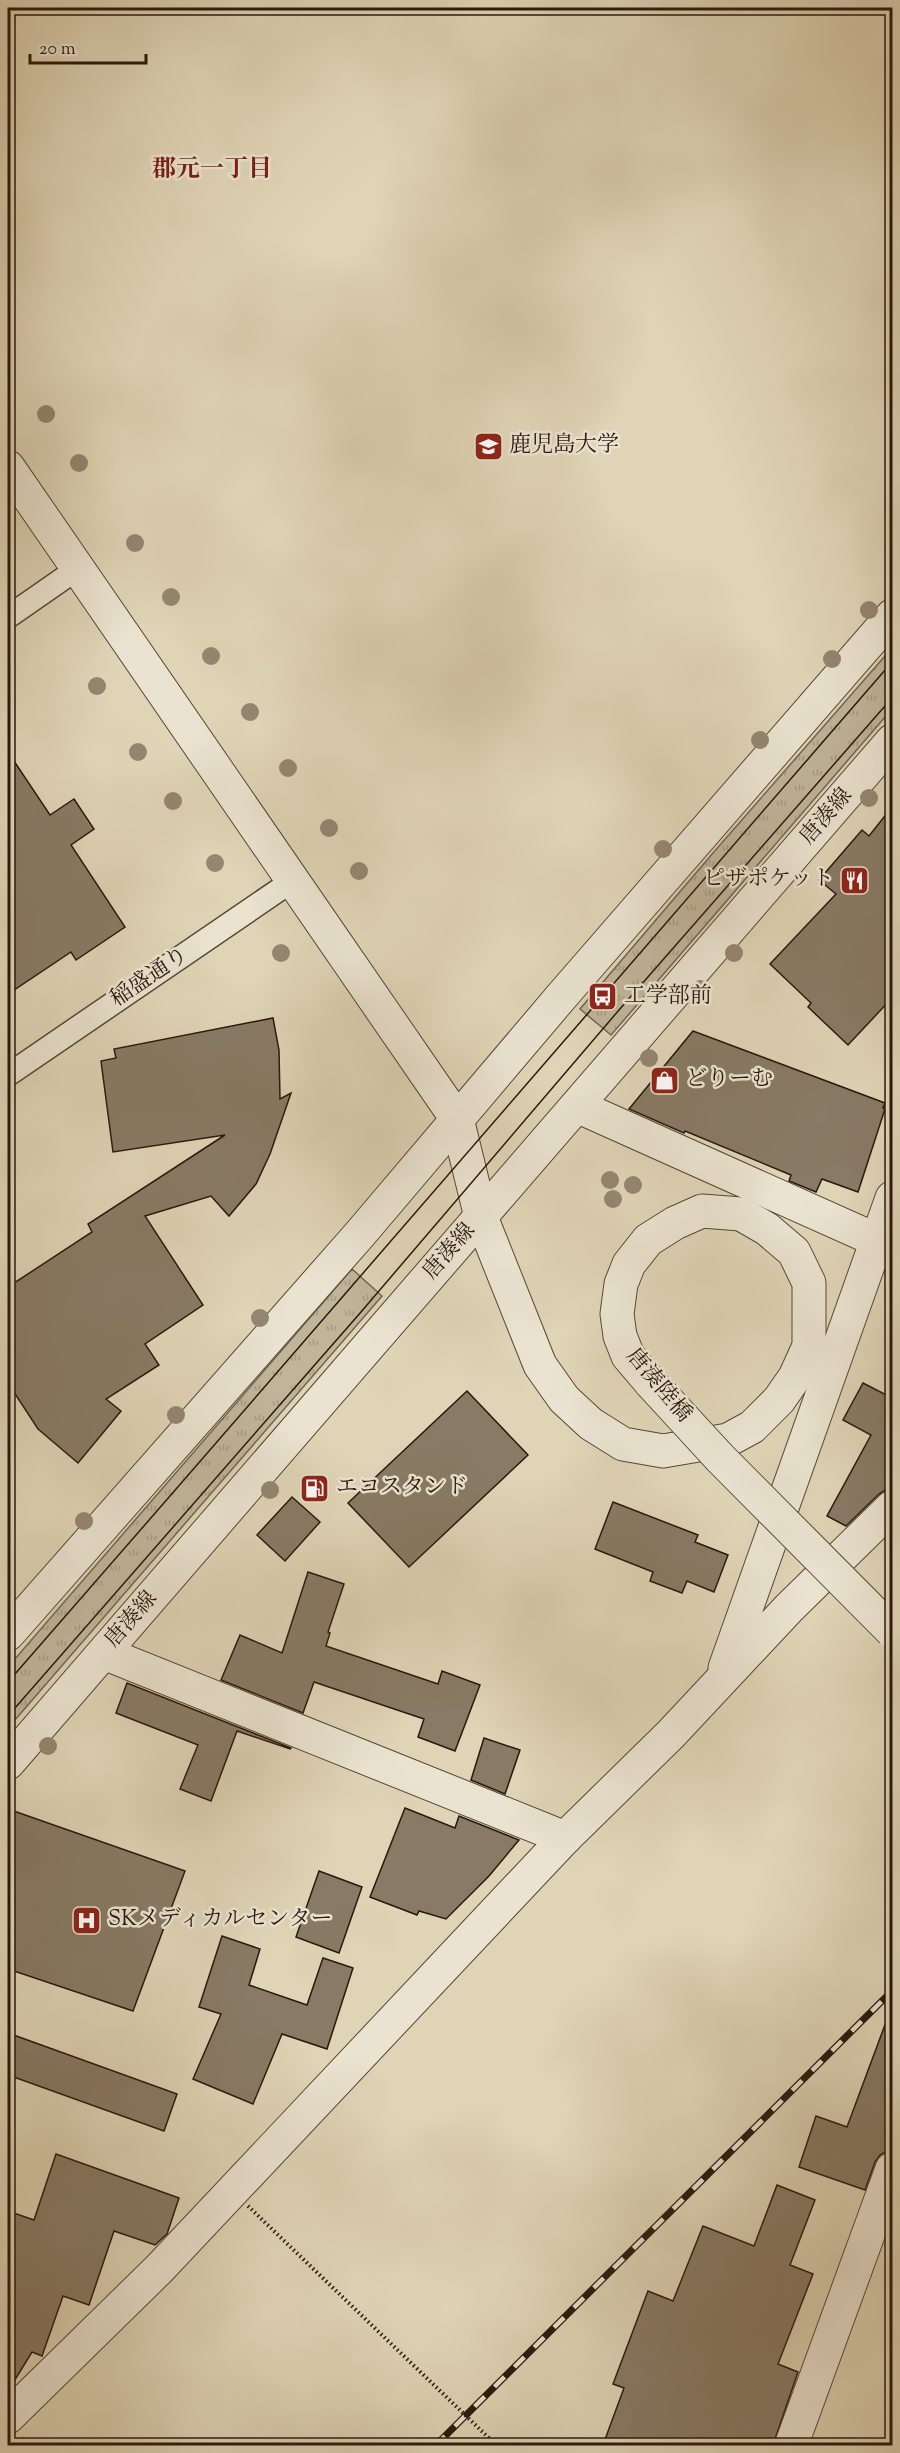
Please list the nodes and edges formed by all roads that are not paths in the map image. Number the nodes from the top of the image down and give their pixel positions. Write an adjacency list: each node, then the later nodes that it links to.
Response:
1 (8, 467): 2 (street)
2 (77, 569): 4 (lane); 6 (street)
3 (892, 616): 9 (street)
4 (8, 617)
5 (892, 741): 8 (street, 唐湊線)
6 (292, 881): 7 (lane, 稲盛通り); 9 (street)
7 (8, 1075)
8 (577, 1106): 11 (street, 唐湊線); 12 (street)
9 (457, 1119): 11 (street, 唐湊陸橋); 15 (street)
10 (892, 1198): 12 (street)
11 (481, 1217): 14 (street, 唐湊陸橋, bridge); 16 (street, 唐湊線)
12 (885, 1244): 17 (street)
13 (892, 1507): 17 (street)
14 (892, 1632)
15 (8, 1634)
16 (104, 1653): 18 (street, 唐湊線); 19 (street)
17 (721, 1680): 19 (street)
18 (8, 1763)
19 (566, 1838): 21 (street)
20 (892, 2169): 22 (street)
21 (8, 2417)
22 (791, 2445)

